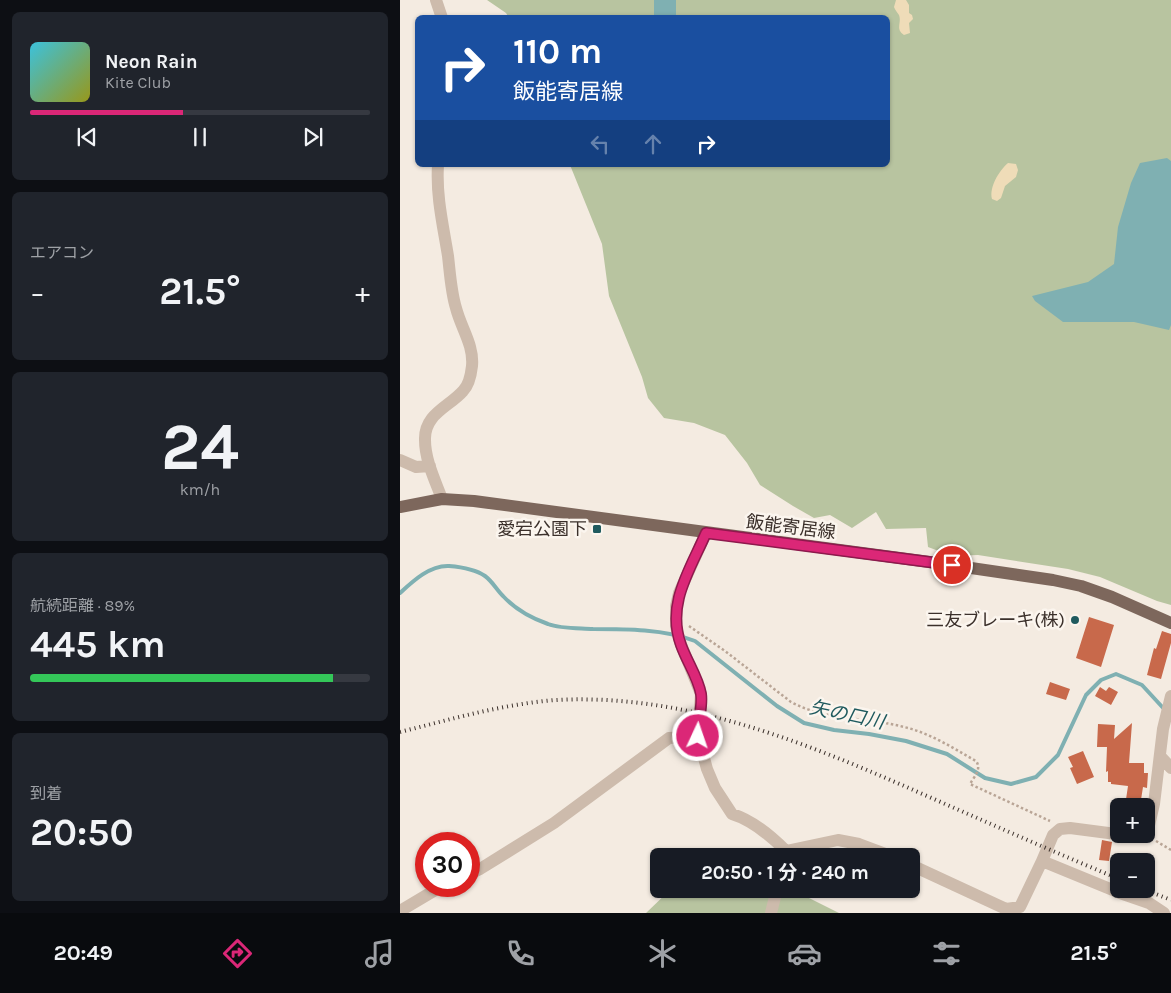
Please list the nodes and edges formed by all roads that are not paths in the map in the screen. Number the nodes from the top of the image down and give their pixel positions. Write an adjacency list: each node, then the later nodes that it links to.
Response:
1 (436, 0): 2 (street)
2 (441, 15)
3 (438, 167): 5 (street)
4 (400, 460): 5 (street)
5 (430, 466): 6 (street)
6 (442, 499): 7 (main road, 飯能寄居線); 8 (main road, 飯能寄居線)
7 (400, 507)
8 (706, 533): 9 (main road, 飯能寄居線); 12 (street)
9 (1171, 623)
10 (1170, 699): 11 (street)
11 (1167, 724): 13 (street)
12 (698, 736): 17 (street); 21 (street)
13 (1160, 756): 14 (street); 15 (street)
14 (1171, 768)
15 (1155, 798)
16 (1110, 834): 20 (street)
17 (779, 848)
18 (808, 848): 19 (street)
19 (869, 848)
20 (1042, 862): 25 (street); 28 (street)
21 (480, 869)
22 (920, 869): 25 (street)
23 (424, 897): 26 (street)
24 (775, 898): 27 (street)
25 (1020, 910)
26 (400, 911)
27 (771, 913)
28 (1164, 913)

